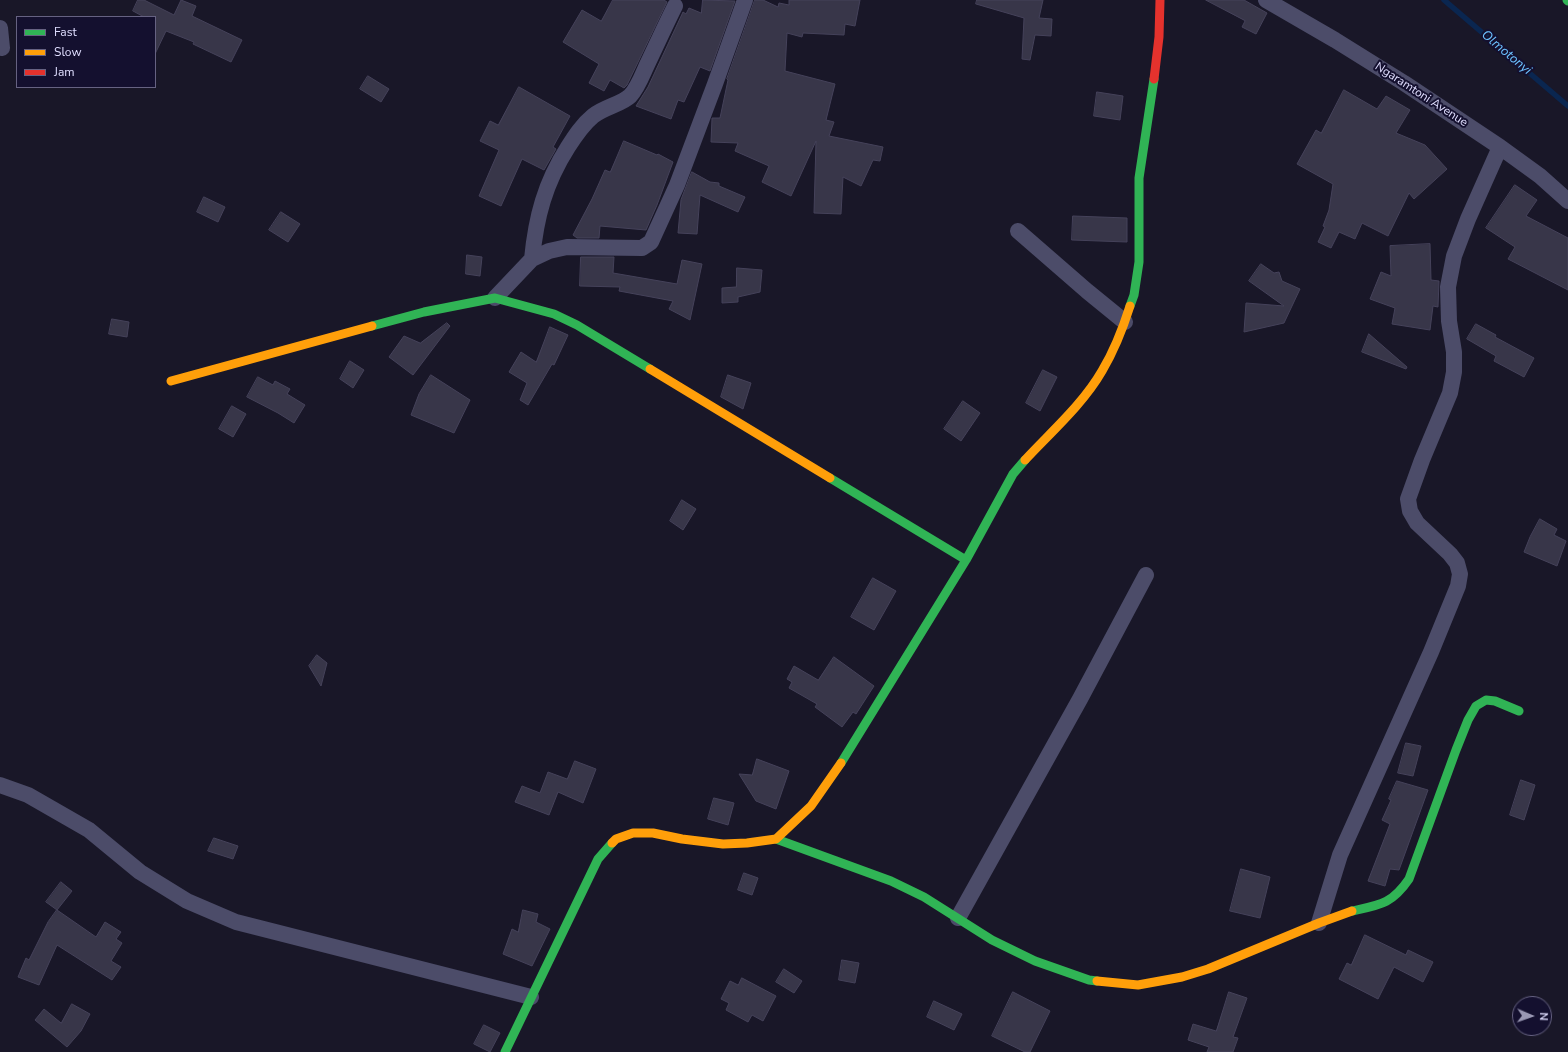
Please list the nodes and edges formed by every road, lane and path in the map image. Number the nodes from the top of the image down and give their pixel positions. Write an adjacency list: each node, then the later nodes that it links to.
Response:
1 (745, 0): 10 (street)
2 (1160, 0): 12 (street)
3 (1266, 0): 7 (street, Ngaramtoni Avenue)
4 (675, 6): 10 (street)
5 (0, 28): 6 (street)
6 (2, 48)
7 (1500, 147): 8 (street, Ngaramtoni Avenue); 20 (street)
8 (1568, 201)
9 (1018, 231): 12 (street)
10 (532, 259): 11 (street)
11 (495, 298): 13 (street); 14 (street)
12 (1125, 322): 14 (street)
13 (171, 381)
14 (966, 560): 18 (street)
15 (1146, 575): 19 (street)
16 (1519, 711): 20 (street)
17 (0, 785): 21 (street)
18 (776, 839): 19 (street); 21 (street)
19 (958, 918): 20 (street)
20 (1319, 923)
21 (531, 998): 22 (street)
22 (504, 1052)

